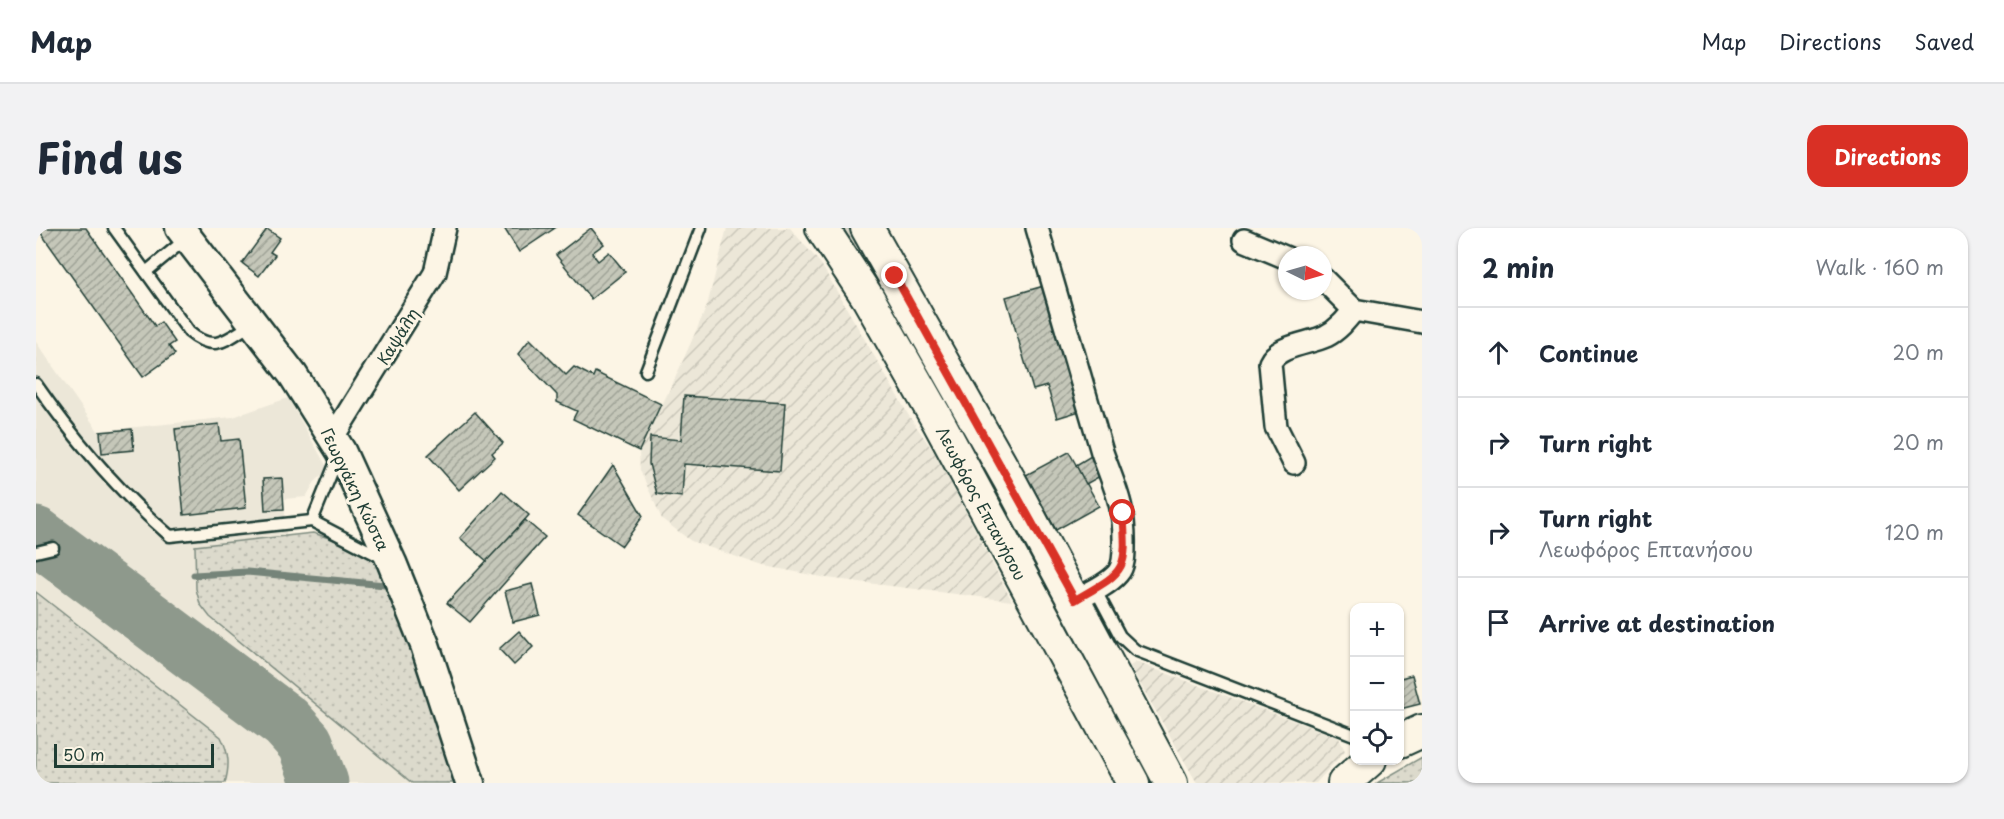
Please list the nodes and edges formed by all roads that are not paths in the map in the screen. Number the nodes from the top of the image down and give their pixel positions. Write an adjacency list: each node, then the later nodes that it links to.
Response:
1 (114, 228): 10 (lane)
2 (445, 228): 17 (street, Καψάλη)
3 (701, 228): 15 (lane)
4 (822, 228): 29 (main road, Λεωφόρος Επτανήσου)
5 (867, 228): 23 (main road, Λεωφόρος Επτανήσου)
6 (1037, 228): 23 (street)
7 (184, 233): 10 (lane); 14 (main road, Γεωργάκη Κώστα)
8 (1245, 240): 9 (street)
9 (1278, 254)
10 (146, 272): 14 (lane)
11 (1332, 288): 12 (street)
12 (1354, 310): 13 (street); 18 (street)
13 (1422, 322)
14 (254, 323): 17 (main road, Γεωργάκη Κώστα)
15 (646, 371)
16 (36, 384): 19 (lane)
17 (337, 444): 19 (lane); 22 (main road, Γεωργάκη Κώστα)
18 (1294, 463)
19 (312, 521): 22 (lane)
20 (54, 548): 21 (lane)
21 (36, 552)
22 (392, 563): 28 (main road, Γεωργάκη Κώστα)
23 (1085, 595): 25 (lane); 30 (main road, Λεωφόρος Επτανήσου)
24 (1422, 730): 26 (main road)
25 (1350, 733)
26 (1404, 739)
27 (1364, 765): 31 (main road)
28 (470, 783)
29 (1133, 783)
30 (1171, 783)
31 (1344, 783)

